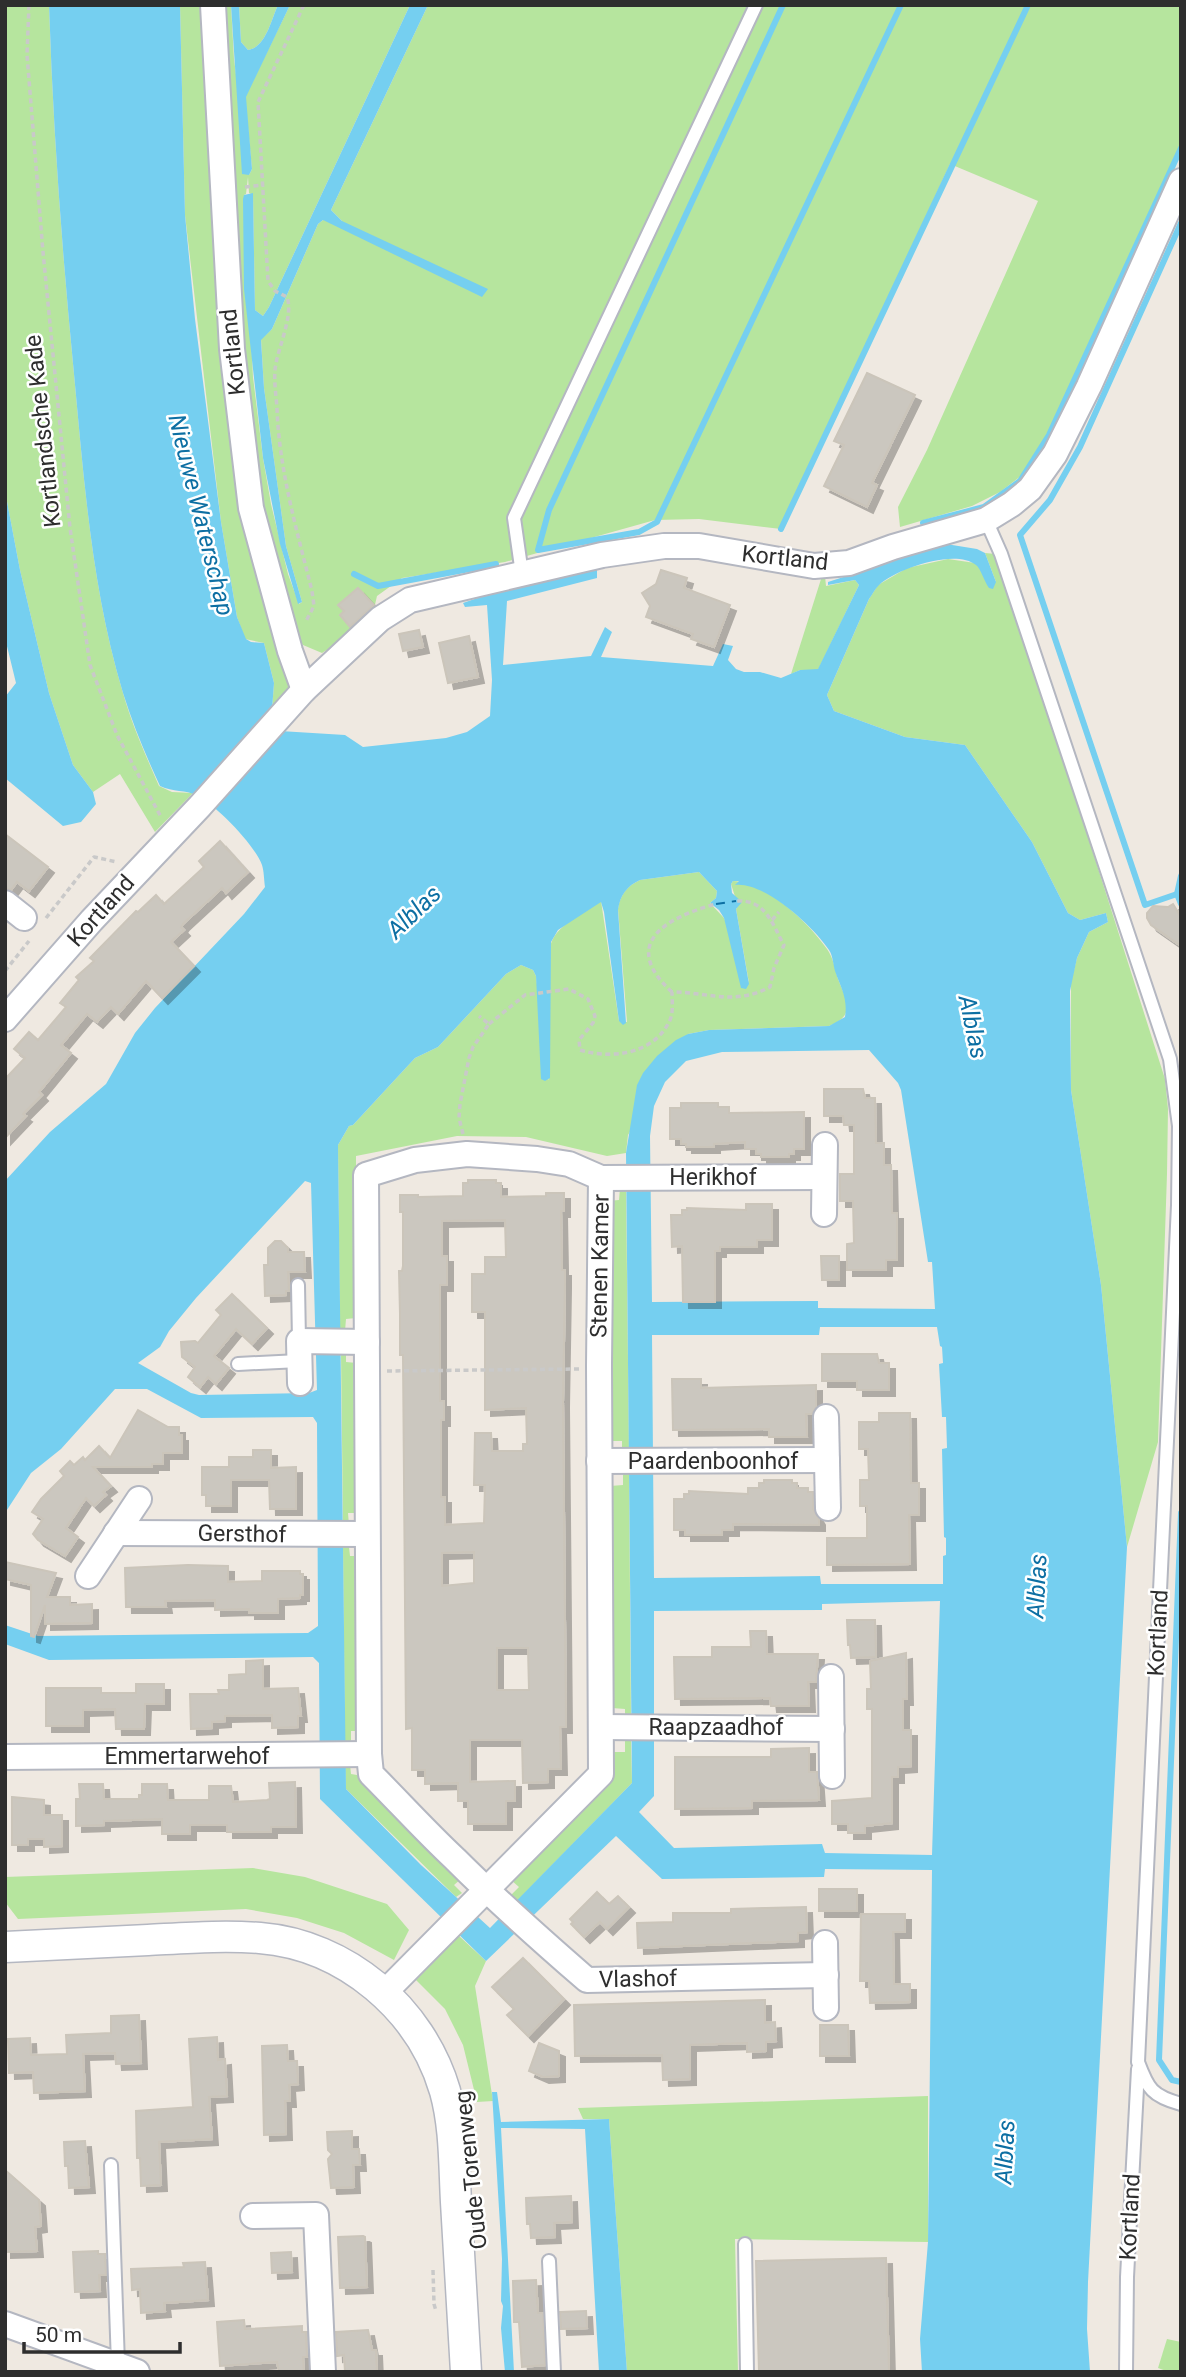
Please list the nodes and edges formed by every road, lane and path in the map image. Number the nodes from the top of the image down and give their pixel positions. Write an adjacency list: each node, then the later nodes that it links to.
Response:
1 (29, 5): 10 (path, Kortlandsche Kade)
2 (213, 5): 8 (street, Kortland)
3 (304, 5): 8 (path)
4 (756, 5): 7 (lane)
5 (1181, 181): 6 (street, Kortland)
6 (986, 520): 7 (street, Kortland); 53 (lane, Kortland)
7 (522, 574): 9 (street, Kortland)
8 (290, 650): 9 (street, Kortland)
9 (304, 690): 10 (street, Kortland)
10 (173, 834): 11 (street, Kortland)
11 (139, 868): 15 (path); 20 (street, Kortland)
12 (736, 901): 16 (path)
13 (716, 904): 18 (path)
14 (779, 912): 16 (path)
15 (26, 920): 17 (path)
16 (772, 920): 18 (path)
17 (5, 971)
18 (672, 992): 21 (path)
19 (479, 1016): 21 (path)
20 (5, 1019)
21 (489, 1024): 23 (path)
22 (825, 1145): 24 (street)
23 (467, 1154): 25 (street, Stenen Kamer); 28 (street, Stenen Kamer)
24 (824, 1177): 25 (street, Herikhof); 26 (street)
25 (601, 1178): 31 (street, Stenen Kamer)
26 (824, 1214)
27 (298, 1285): 29 (lane)
28 (361, 1342): 29 (street); 32 (street, Stenen Kamer)
29 (302, 1357): 30 (lane)
30 (238, 1364)
31 (599, 1369): 32 (path); 35 (street, Stenen Kamer)
32 (368, 1372): 39 (street, Stenen Kamer)
33 (826, 1417): 34 (street, Paardenboonhof)
34 (827, 1460): 35 (street, Paardenboonhof); 37 (street, Paardenboonhof)
35 (611, 1461): 42 (street, Stenen Kamer)
36 (139, 1499): 38 (street)
37 (828, 1508)
38 (116, 1533): 39 (street, Gersthof); 40 (street)
39 (359, 1534): 44 (street, Stenen Kamer)
40 (88, 1576)
41 (831, 1677): 43 (street)
42 (612, 1727): 43 (street, Raapzaadhof); 47 (street, Stenen Kamer)
43 (832, 1728): 46 (street)
44 (360, 1755): 45 (street, Emmertarwehof); 47 (street, Stenen Kamer)
45 (5, 1757)
46 (832, 1776)
47 (488, 1898): 50 (street, Vlashof); 51 (street, Stenen Kamer)
48 (825, 1944): 50 (street)
49 (5, 1947): 51 (street, Oude Torenweg)
50 (826, 1975): 52 (street)
51 (384, 1993): 64 (street, Oude Torenweg)
52 (827, 2008)
53 (1138, 2062): 54 (lane); 67 (lane, Kortland)
54 (1181, 2104)
55 (111, 2165): 62 (lane)
56 (253, 2216): 63 (street)
57 (745, 2244): 66 (lane)
58 (549, 2261): 65 (lane)
59 (432, 2263): 60 (path)
60 (438, 2316)
61 (5, 2324): 62 (street)
62 (127, 2368)
63 (323, 2372)
64 (466, 2372)
65 (554, 2372)
66 (747, 2372)
67 (1126, 2372)

